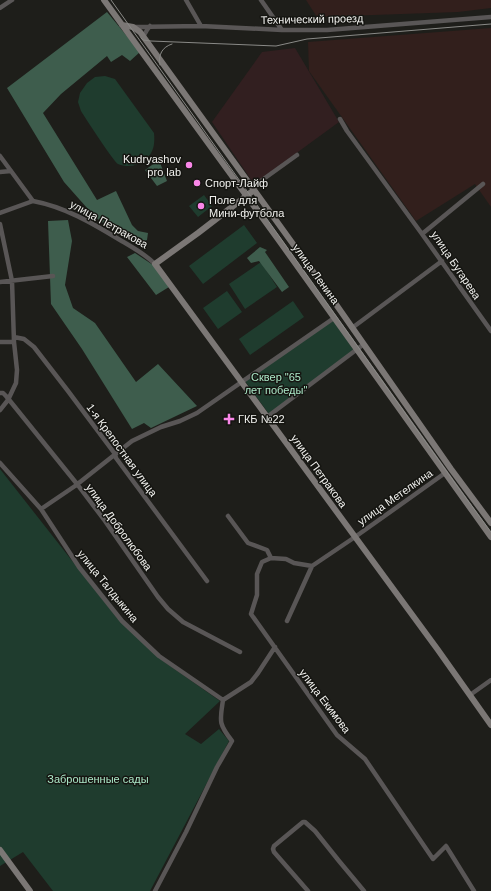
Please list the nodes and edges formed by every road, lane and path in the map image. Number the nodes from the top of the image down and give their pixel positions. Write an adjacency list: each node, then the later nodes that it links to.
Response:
1 (12, 0): 5 (street)
2 (104, 0): 7 (main road, улица Ленина)
3 (186, 0): 9 (street)
4 (261, 0): 11 (street)
5 (0, 8)
6 (491, 17): 11 (street, Технический проезд)
7 (122, 25): 10 (main road); 20 (main road, улица Ленина)
8 (150, 26): 9 (street, Технический проезд); 10 (street, Технический проезд); 12 (street)
9 (201, 26): 11 (street, Технический проезд)
10 (133, 27): 12 (main road, улица Ленина)
11 (282, 30)
12 (143, 37): 19 (main road, улица Ленина)
13 (340, 120): 24 (street)
14 (297, 155): 19 (street)
15 (0, 156): 16 (street)
16 (11, 171): 17 (street); 21 (street)
17 (0, 172)
18 (483, 184): 24 (street, улица Бугарева)
19 (254, 190): 20 (main road); 31 (main road, улица Ленина)
20 (247, 196): 26 (main road); 30 (main road, улица Ленина)
21 (33, 201): 22 (street); 26 (street, улица Петракова)
22 (0, 213)
23 (0, 224): 28 (street)
24 (422, 234): 25 (street, улица Бугарева)
25 (442, 261): 31 (street); 32 (street, улица Бугарева)
26 (155, 264): 37 (main road, улица Петракова)
27 (53, 276): 28 (street)
28 (12, 281): 29 (street); 33 (street)
29 (0, 282)
30 (334, 318): 36 (main road, улица Ленина); 37 (street)
31 (352, 328): 35 (main road, улица Ленина)
32 (491, 331)
33 (14, 340): 34 (street); 39 (street); 42 (street, 1-я Крепостная улица)
34 (0, 342)
35 (364, 344): 36 (street); 48 (main road, улица Ленина)
36 (357, 350): 41 (street); 44 (main road, улица Ленина)
37 (242, 382): 41 (main road, улица Петракова); 42 (street)
38 (0, 393): 39 (street, улица Добролюбова)
39 (8, 400): 40 (street); 45 (street, улица Добролюбова)
40 (0, 410)
41 (267, 417): 49 (main road, улица Петракова)
42 (115, 454): 45 (street); 53 (street, 1-я Крепостная улица)
43 (0, 463): 46 (street, улица Талдыкина)
44 (445, 473): 49 (street, улица Метелкина); 50 (main road, улица Ленина)
45 (77, 484): 46 (street); 56 (street, улица Добролюбова)
46 (41, 509): 59 (street, улица Талдыкина)
47 (228, 516): 51 (street)
48 (491, 523)
49 (355, 537): 52 (street, улица Метелкина); 58 (main road, улица Петракова)
50 (491, 537)
51 (271, 558): 52 (street); 55 (street, улица Екимова)
52 (312, 566): 54 (street)
53 (207, 582)
54 (287, 621)
55 (274, 647): 59 (street); 66 (street, улица Екимова)
56 (240, 652)
57 (491, 680): 58 (street)
58 (470, 695): 60 (main road, улица Петракова)
59 (223, 700): 63 (street)
60 (491, 725)
61 (0, 850): 62 (main road)
62 (30, 891)
63 (155, 891)
64 (308, 891): 65 (street)
65 (364, 891)
66 (474, 891)

